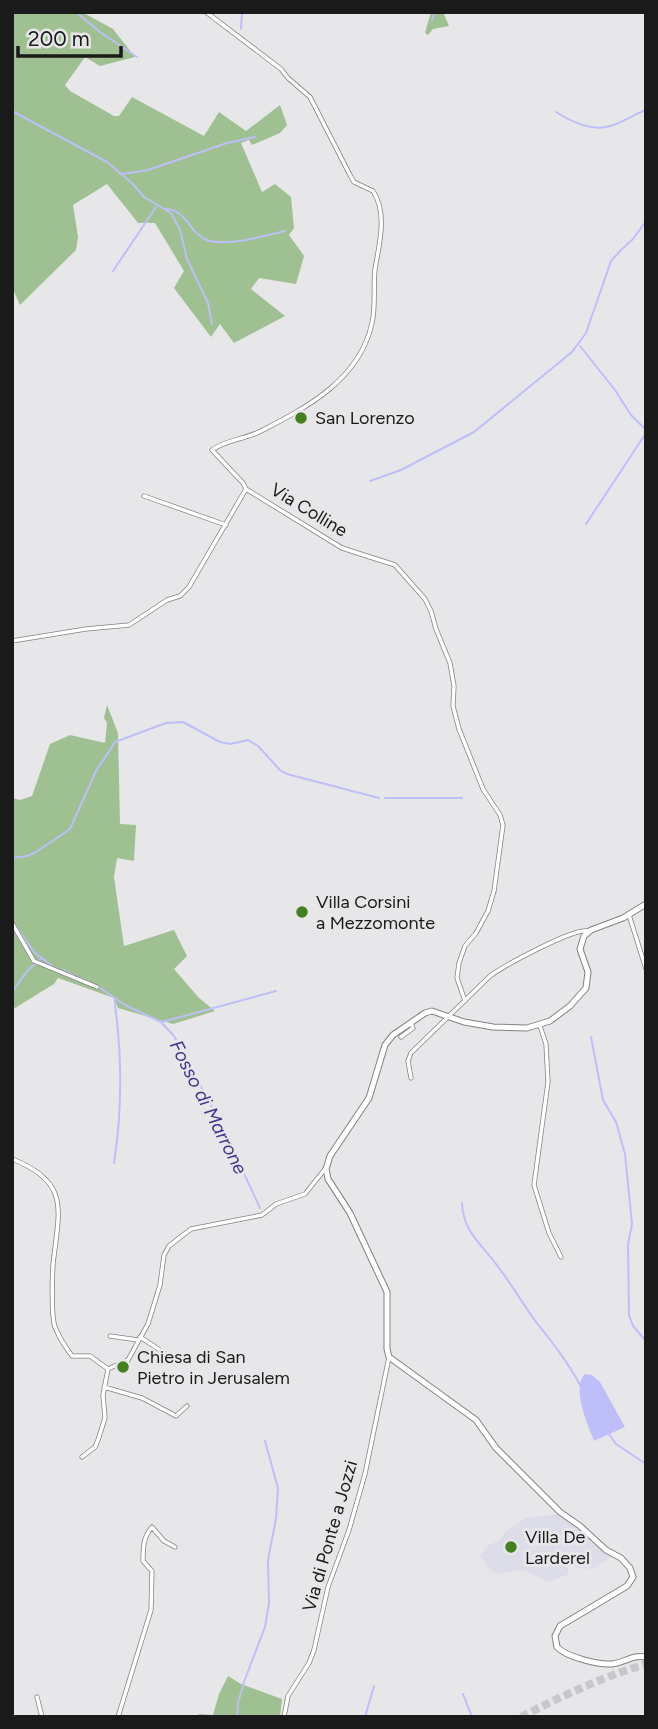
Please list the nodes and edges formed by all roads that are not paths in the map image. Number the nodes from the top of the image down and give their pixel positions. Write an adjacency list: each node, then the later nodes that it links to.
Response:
1 (206, 12): 2 (street)
2 (246, 489): 4 (street, Via Colline); 12 (street, Via Colline)
3 (144, 496): 4 (street)
4 (226, 525): 5 (street, Via Colline)
5 (12, 641)
6 (646, 904): 7 (main road)
7 (629, 915): 9 (main road); 10 (street)
8 (12, 923): 11 (street)
9 (589, 931): 12 (street); 15 (main road)
10 (646, 969)
11 (97, 987)
12 (465, 1001): 13 (street)
13 (449, 1017): 14 (main road); 15 (main road); 17 (street)
14 (411, 1023): 16 (street); 19 (main road)
15 (540, 1026): 20 (street)
16 (401, 1037)
17 (411, 1078)
18 (12, 1159): 25 (street)
19 (326, 1169): 22 (street); 24 (main road)
20 (561, 1257)
21 (110, 1336): 22 (street)
22 (139, 1338): 23 (street); 25 (street)
23 (169, 1356)
24 (389, 1357): 30 (main road); 34 (street, Via di Ponte a Jozzi)
25 (108, 1369): 26 (street)
26 (104, 1387): 27 (street); 28 (street)
27 (187, 1406)
28 (82, 1457)
29 (175, 1547): 33 (street)
30 (646, 1657)
31 (37, 1697): 32 (street)
32 (42, 1717)
33 (118, 1717)
34 (284, 1717)

